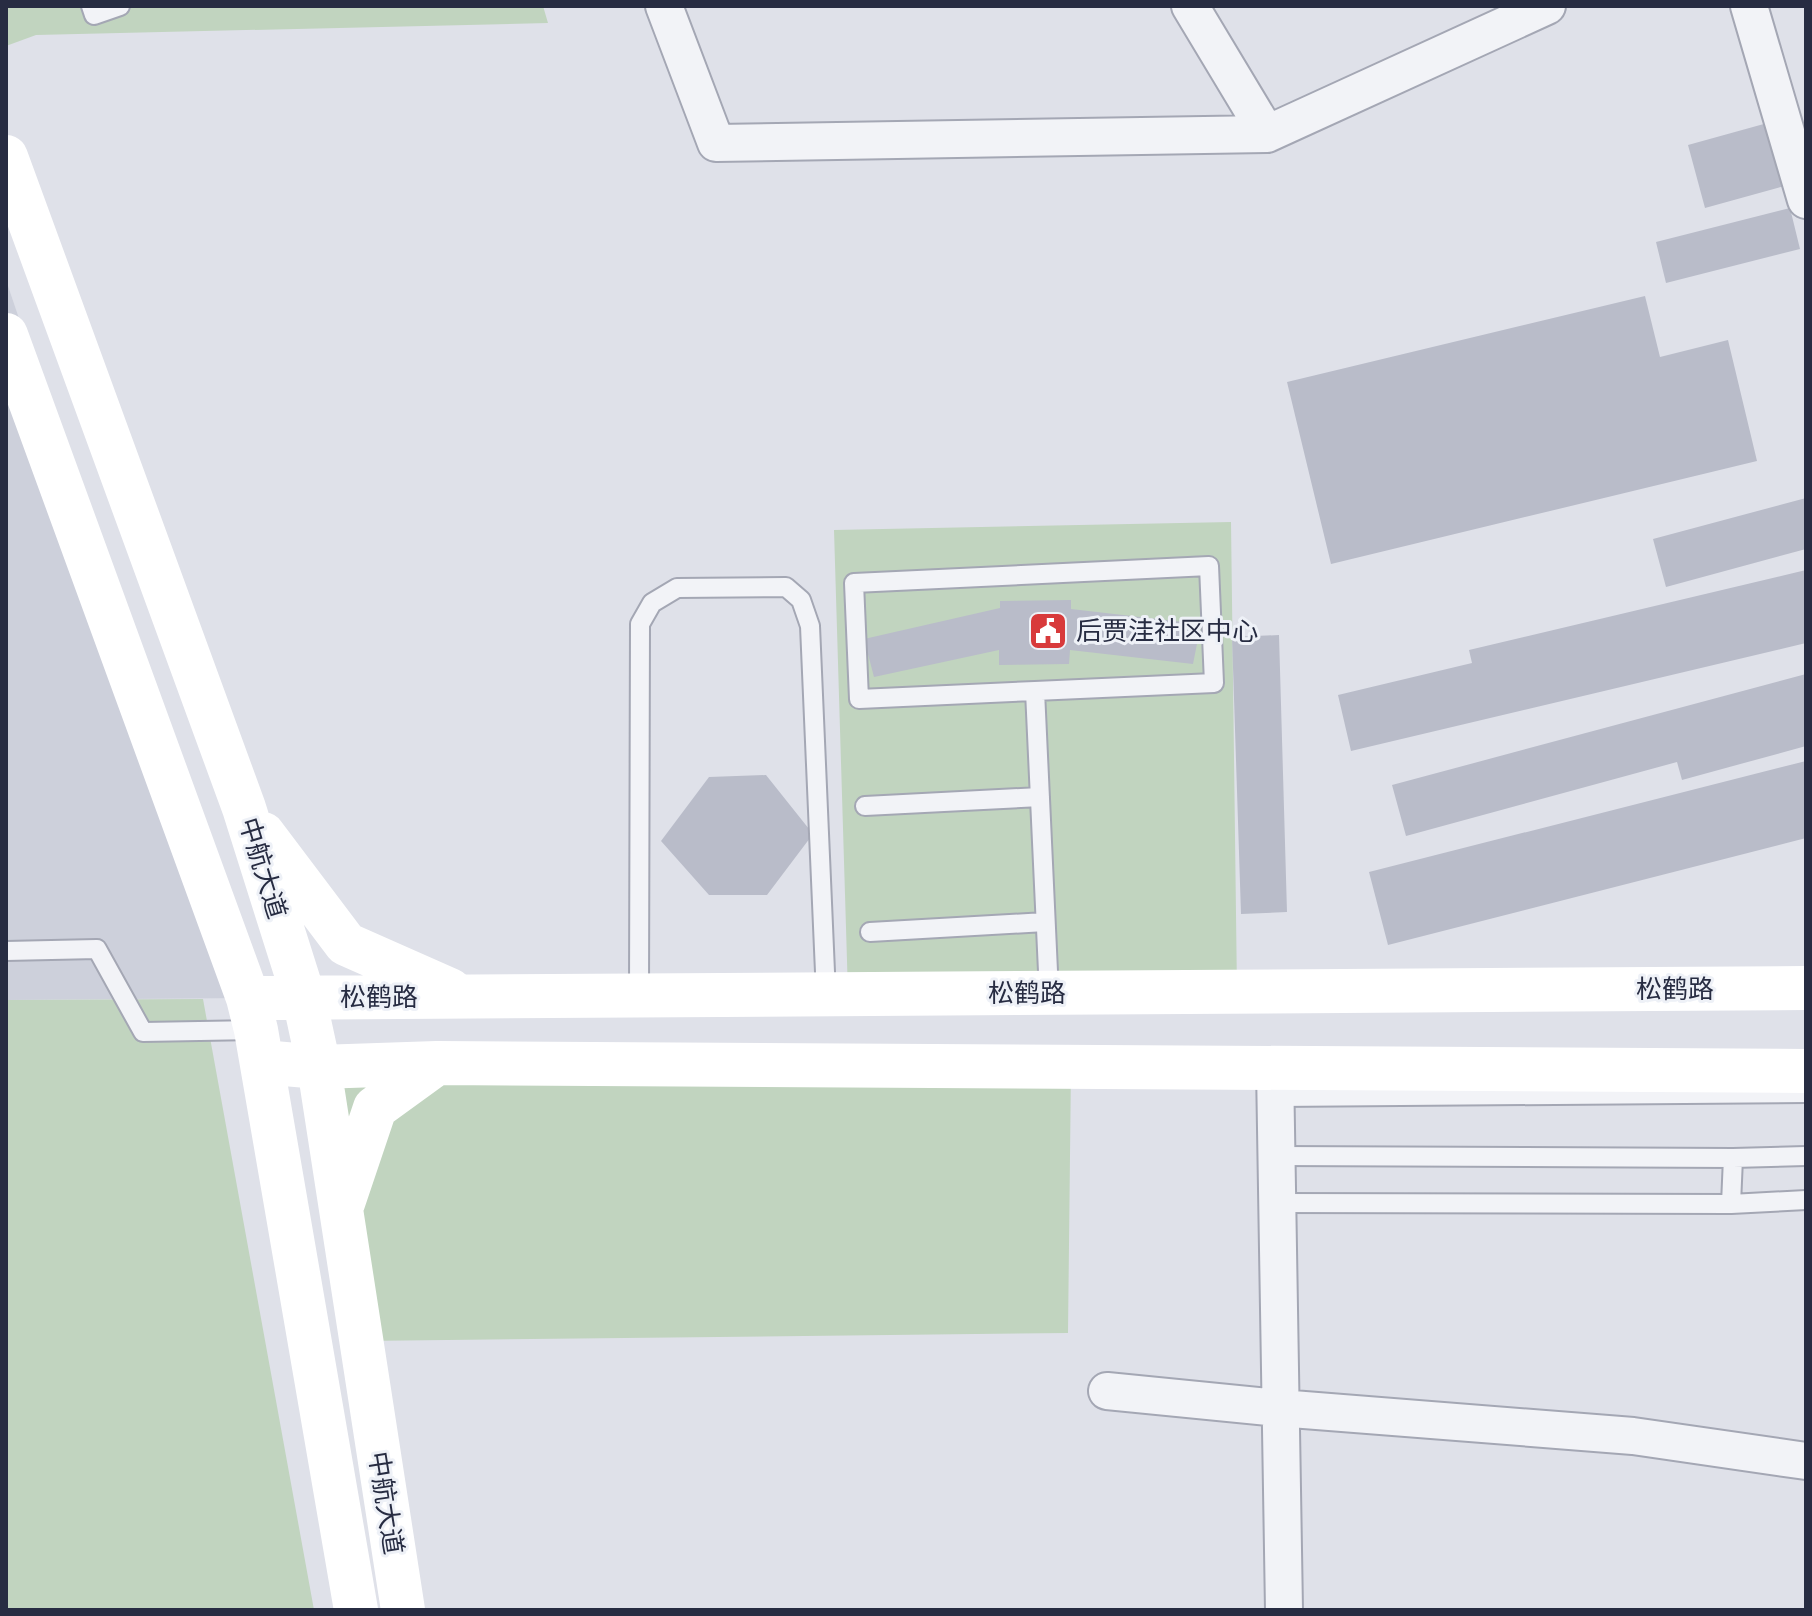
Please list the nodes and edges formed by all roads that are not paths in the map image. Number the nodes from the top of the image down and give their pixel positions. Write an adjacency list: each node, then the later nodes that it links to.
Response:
1 (91, 6): 2 (lane)
2 (120, 6)
3 (664, 6): 7 (street)
4 (1190, 6): 7 (street)
5 (1547, 6): 7 (street)
6 (1749, 6): 9 (street)
7 (1267, 134)
8 (6, 157): 14 (main road, 中航大道)
9 (1806, 200)
10 (6, 335): 24 (main road, 中航大道)
11 (1035, 691): 11 (lane); 12 (lane)
12 (1040, 797): 13 (lane); 15 (lane)
13 (865, 806)
14 (244, 808): 22 (main road); 23 (main road, 中航大道)
15 (1045, 922): 16 (lane); 19 (lane)
16 (870, 932)
17 (6, 951): 24 (lane)
18 (1806, 988): 19 (main road, 松鹤路)
19 (1049, 993): 20 (main road, 松鹤路)
20 (826, 995): 21 (main road, 松鹤路); 21 (lane)
21 (639, 996): 22 (main road, 松鹤路)
22 (467, 997): 23 (main road, 松鹤路)
23 (304, 998): 24 (main road, 松鹤路); 26 (main road, 中航大道)
24 (255, 1030): 26 (main road); 40 (main road, 中航大道)
25 (437, 1063): 26 (main road); 28 (main road); 36 (main road)
26 (319, 1067): 36 (main road, 中航大道)
27 (1806, 1071): 28 (main road)
28 (1275, 1082): 29 (lane); 30 (street)
29 (1806, 1093)
30 (1276, 1156): 32 (lane); 34 (street)
31 (1806, 1156): 32 (lane)
32 (1733, 1158): 35 (lane)
33 (1806, 1200): 35 (lane)
34 (1277, 1203): 35 (lane); 38 (street)
35 (1731, 1204)
36 (341, 1209): 41 (main road, 中航大道)
37 (1107, 1391): 38 (street)
38 (1279, 1408): 39 (street); 42 (street)
39 (1806, 1461)
40 (356, 1610)
41 (403, 1610)
42 (1284, 1610)

